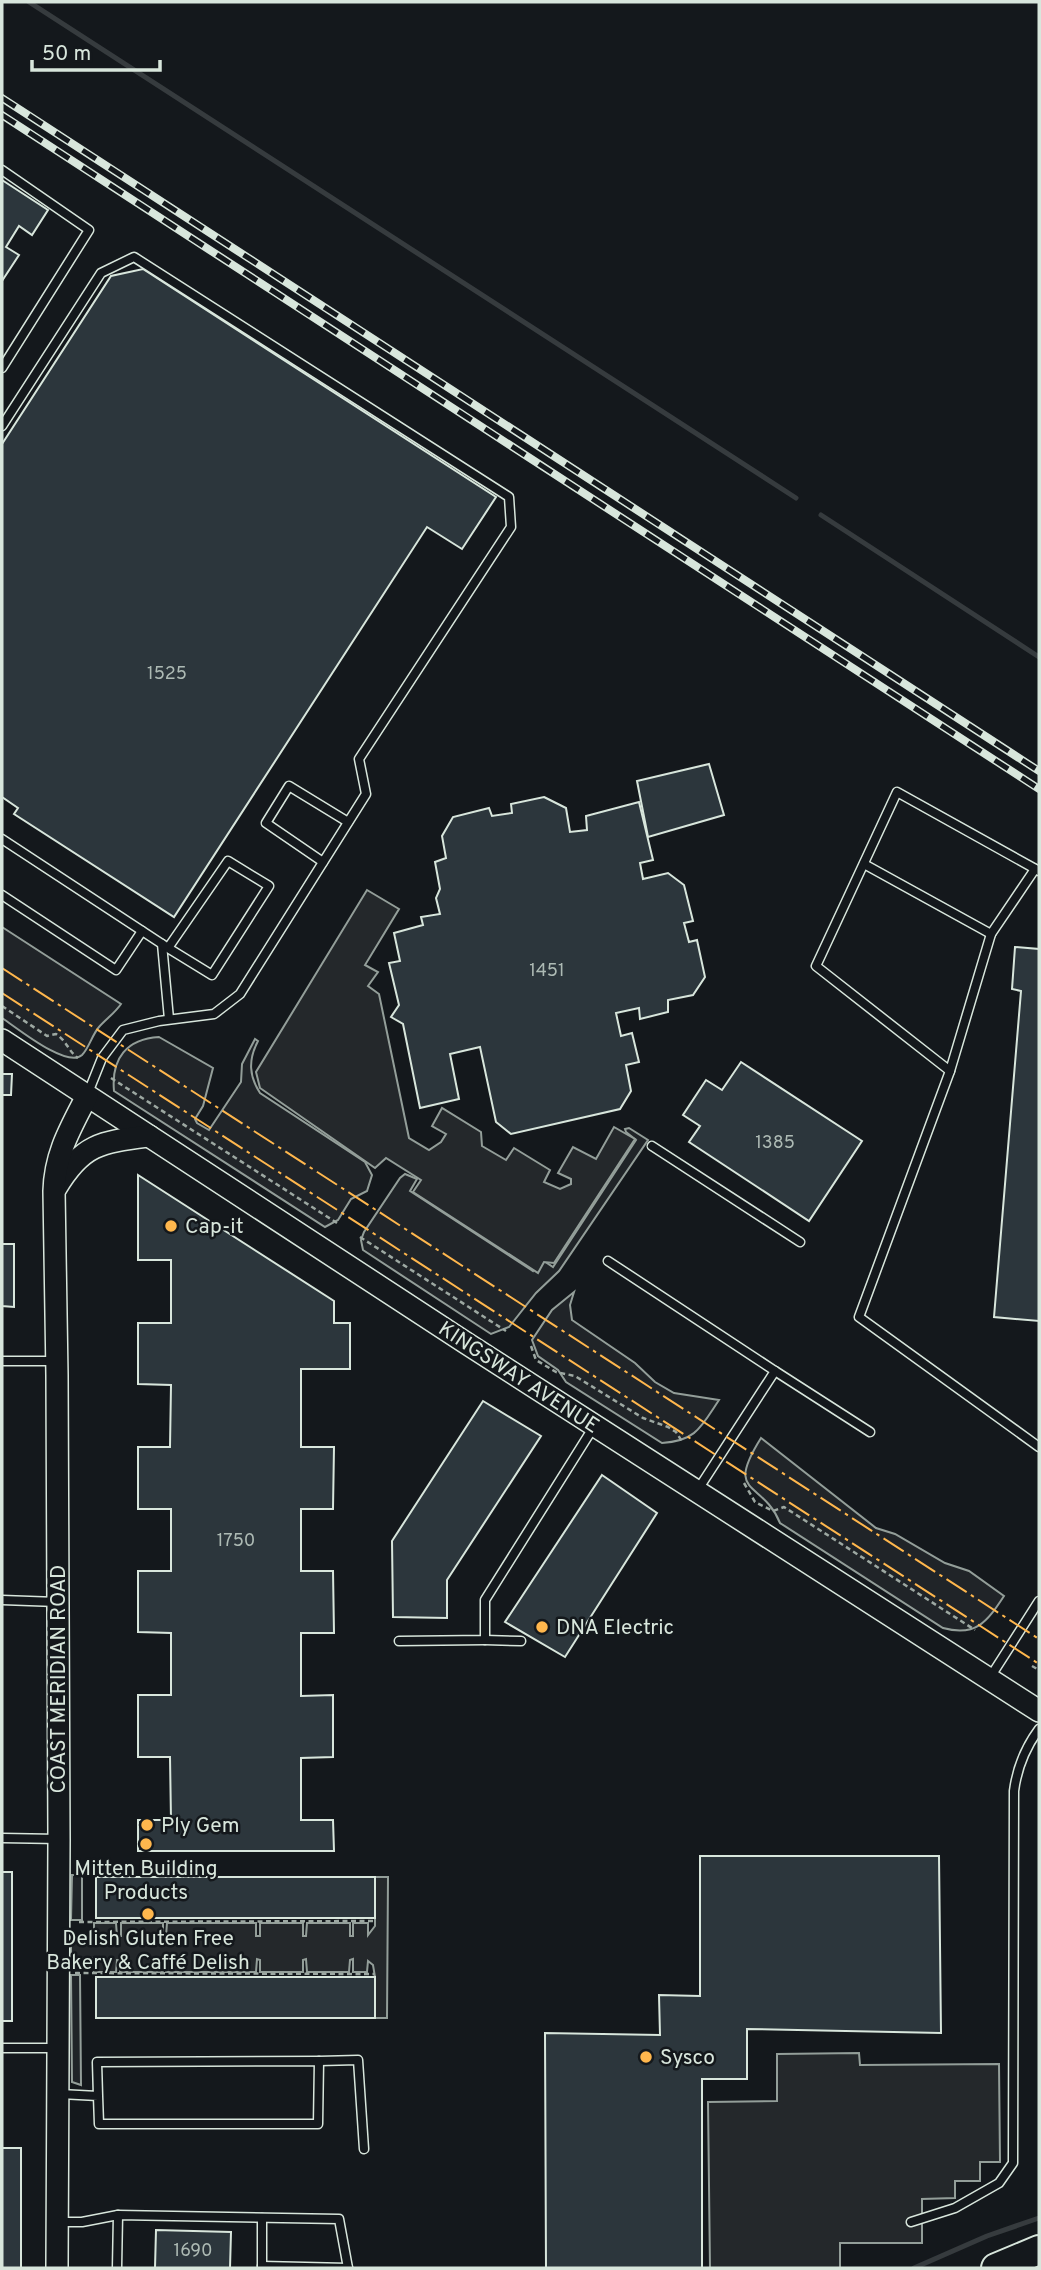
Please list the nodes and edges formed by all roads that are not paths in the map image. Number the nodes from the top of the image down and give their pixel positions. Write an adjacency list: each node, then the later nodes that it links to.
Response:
1 (2, 170): 2 (lane)
2 (2, 368)
3 (2, 426): 4 (lane)
4 (348, 822): 6 (lane); 6 (lane)
5 (2, 839): 10 (lane)
6 (323, 862): 13 (lane)
7 (864, 864): 8 (lane); 11 (lane); 15 (lane)
8 (1037, 870): 11 (lane)
9 (2, 895): 10 (lane)
10 (142, 931): 12 (lane)
11 (990, 934): 15 (lane)
12 (165, 946): 12 (lane); 13 (lane)
13 (169, 1019): 16 (lane)
14 (2, 1040): 16 (main road, KINGSWAY AVENUE)
15 (950, 1071): 27 (lane)
16 (87, 1096): 17 (main road, KINGSWAY AVENUE); 19 (main road, COAST MERIDIAN ROAD)
17 (149, 1136): 19 (main road); 25 (main road, KINGSWAY AVENUE)
18 (652, 1146): 20 (lane)
19 (54, 1191): 23 (main road, COAST MERIDIAN ROAD)
20 (800, 1242)
21 (608, 1261): 24 (lane)
22 (2, 1361): 23 (lane)
23 (57, 1361): 31 (main road, COAST MERIDIAN ROAD)
24 (775, 1371): 26 (lane); 28 (lane)
25 (595, 1426): 28 (main road, KINGSWAY AVENUE); 32 (lane)
26 (870, 1432)
27 (1039, 1447)
28 (697, 1491): 35 (main road, KINGSWAY AVENUE)
29 (2, 1600): 31 (lane)
30 (1039, 1601): 35 (lane)
31 (57, 1602): 39 (main road, COAST MERIDIAN ROAD)
32 (485, 1640): 33 (lane); 34 (lane)
33 (399, 1641)
34 (521, 1641)
35 (989, 1679): 36 (main road, KINGSWAY AVENUE)
36 (1039, 1711)
37 (1039, 1729): 49 (lane)
38 (2, 1839): 39 (lane)
39 (59, 1839): 41 (main road, COAST MERIDIAN ROAD)
40 (2, 2048): 41 (lane)
41 (57, 2048): 43 (main road, COAST MERIDIAN ROAD)
42 (319, 2061): 44 (lane); 44 (lane); 45 (lane)
43 (57, 2094): 44 (lane); 48 (main road, COAST MERIDIAN ROAD)
44 (98, 2095)
45 (364, 2149)
46 (118, 2215): 47 (lane); 48 (lane); 53 (lane)
47 (262, 2218): 51 (lane); 54 (lane)
48 (57, 2222): 52 (main road, COAST MERIDIAN ROAD)
49 (911, 2222)
50 (1039, 2250): 55 (highway)
51 (262, 2267): 54 (lane)
52 (57, 2268)
53 (117, 2268)
54 (348, 2268)
55 (996, 2268)

